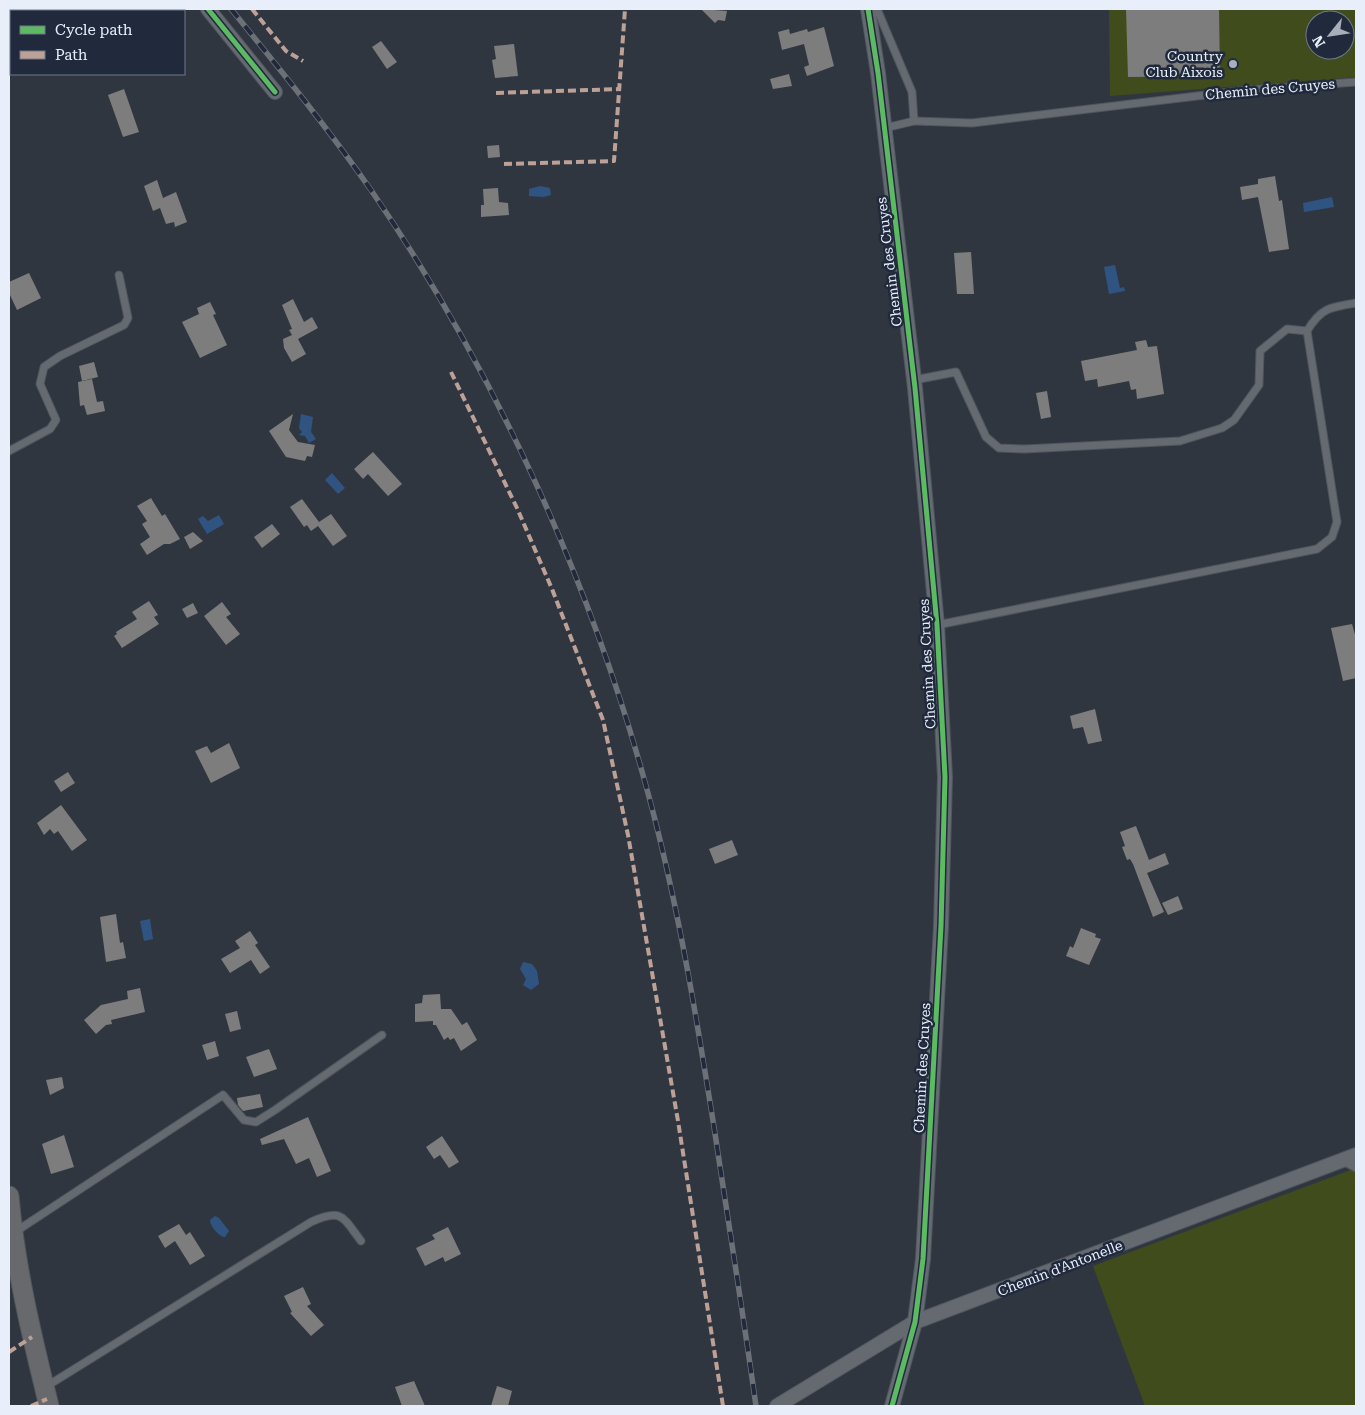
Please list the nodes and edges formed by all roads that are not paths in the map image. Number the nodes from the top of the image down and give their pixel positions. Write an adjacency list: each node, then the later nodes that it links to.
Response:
1 (208, 9): 5 (street)
2 (868, 9): 7 (street, Chemin des Cruyes)
3 (877, 9): 6 (lane)
4 (1356, 82): 6 (lane, Chemin des Cruyes)
5 (275, 92)
6 (914, 121): 7 (lane, Chemin des Cruyes)
7 (885, 128): 11 (street, Chemin des Cruyes)
8 (119, 275): 12 (lane)
9 (1356, 303): 10 (lane)
10 (1307, 331): 11 (lane); 13 (lane)
11 (914, 380): 13 (street, Chemin des Cruyes)
12 (9, 451)
13 (937, 625): 21 (street, Chemin des Cruyes)
14 (382, 1035): 19 (lane)
15 (1356, 1155): 16 (street, Chemin d'Antonelle)
16 (1342, 1160): 17 (lane); 21 (street, Chemin d'Antonelle)
17 (1356, 1168)
18 (9, 1196): 19 (main road)
19 (12, 1233): 22 (main road)
20 (361, 1241): 22 (lane)
21 (915, 1322): 24 (street, Chemin d'Antonelle); 25 (street, Chemin des Cruyes)
22 (44, 1388): 23 (main road)
23 (49, 1406)
24 (777, 1406)
25 (892, 1406)

